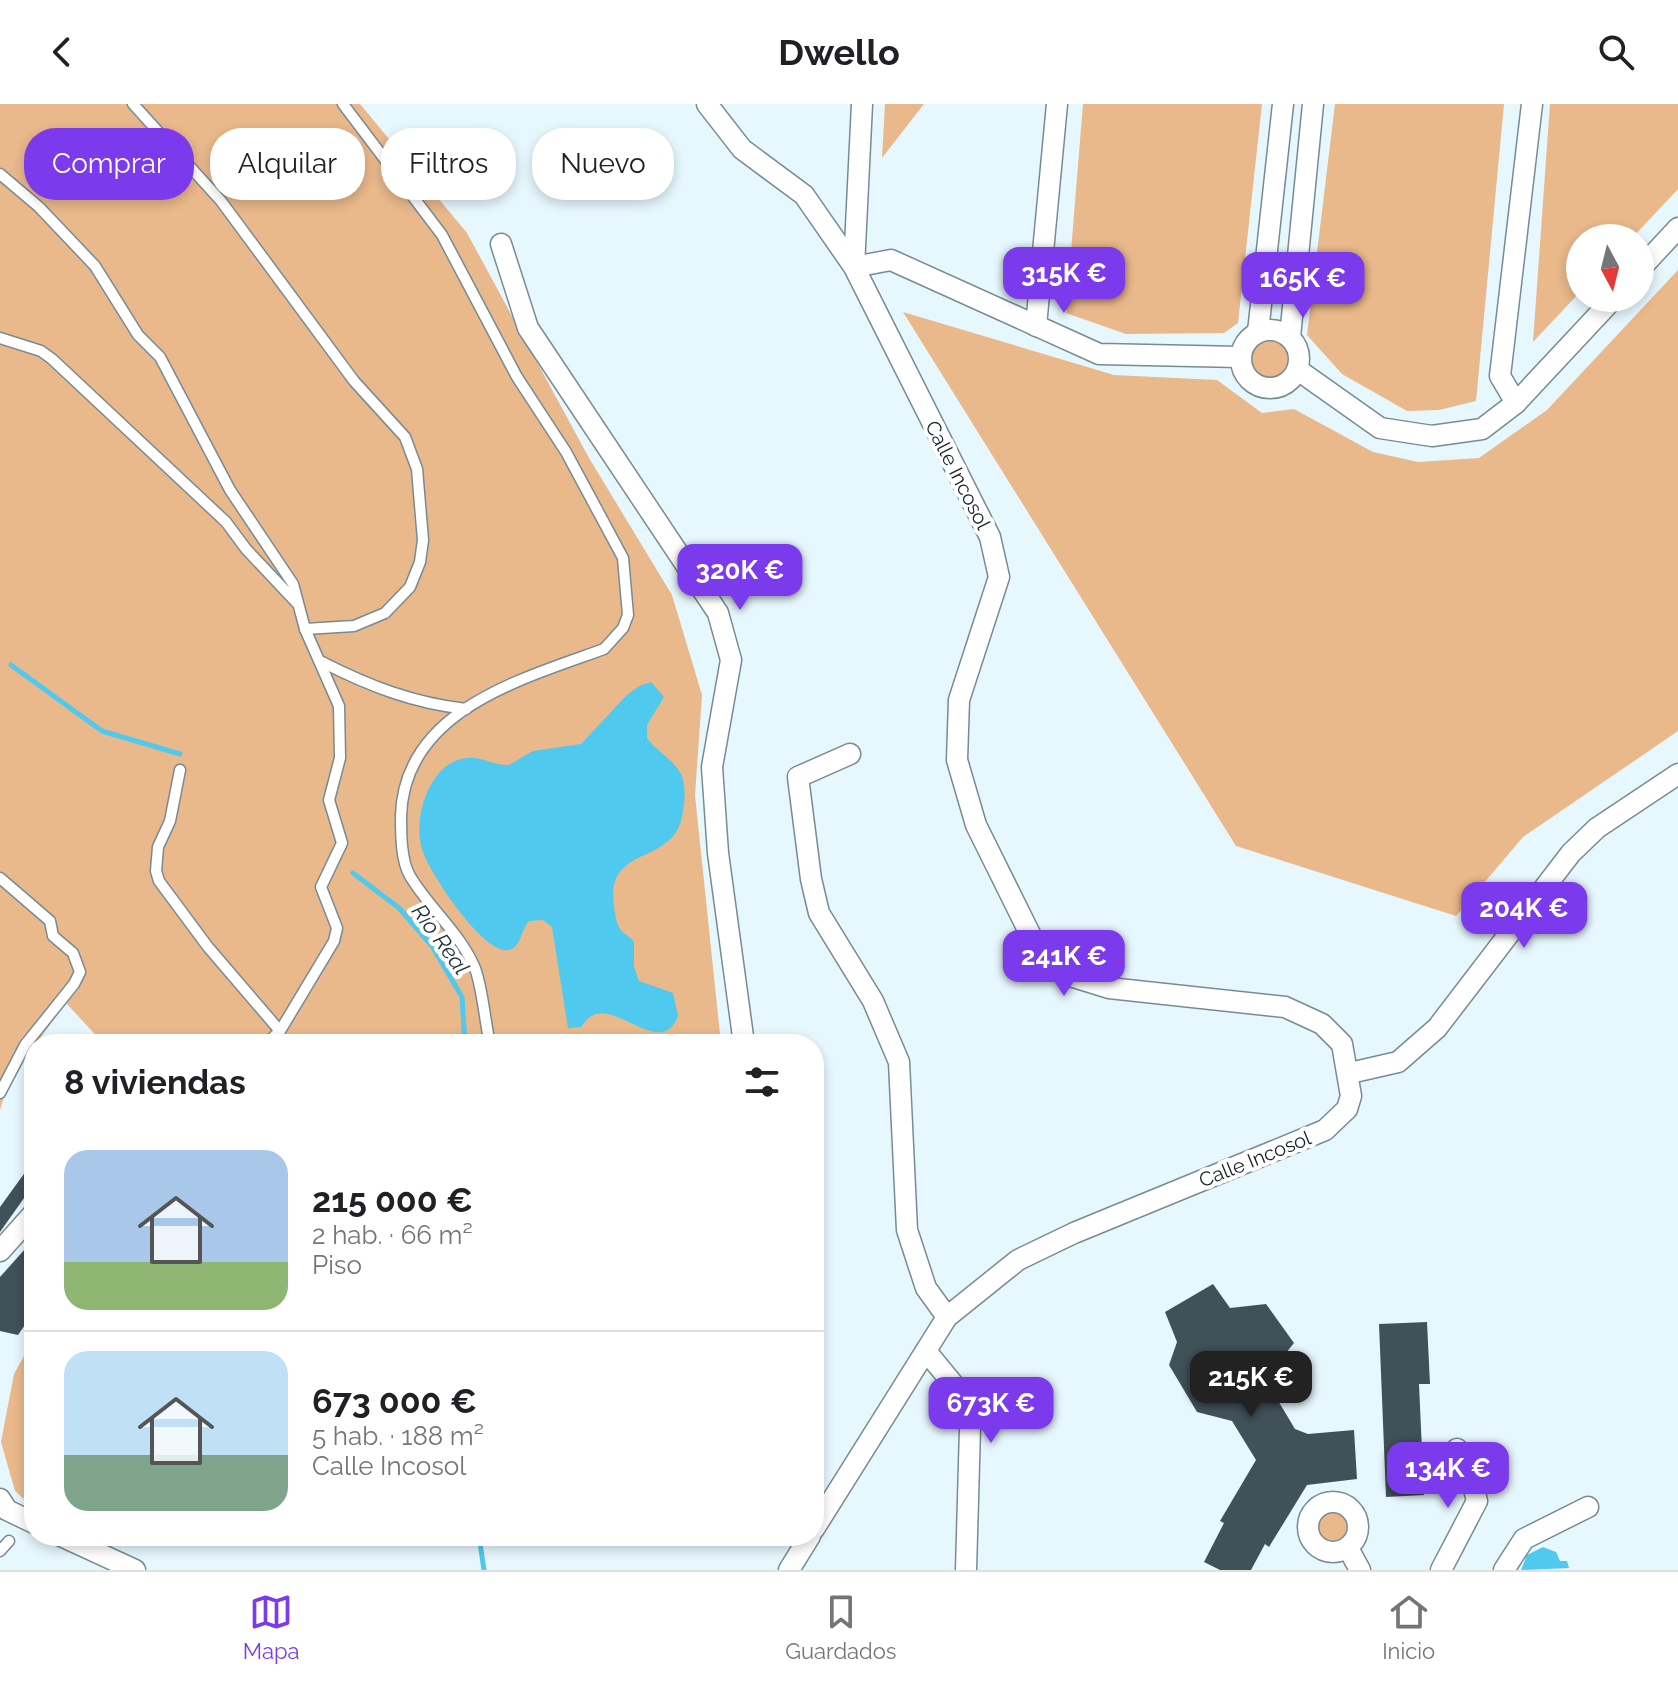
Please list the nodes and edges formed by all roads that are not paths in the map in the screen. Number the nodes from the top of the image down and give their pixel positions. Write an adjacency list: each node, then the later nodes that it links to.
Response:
1 (133, 104): 23 (lane)
2 (343, 104): 25 (lane)
3 (707, 104): 13 (street, Calle Incosol)
4 (862, 104): 13 (street)
5 (1057, 104): 15 (street)
6 (1283, 104): 16 (street)
7 (1313, 104): 17 (street)
8 (1532, 104): 21 (street)
9 (0, 174): 22 (lane)
10 (1678, 228): 12 (street)
11 (501, 244): 34 (street)
12 (1654, 254)
13 (854, 267): 15 (street); 36 (street, Calle Incosol)
14 (1601, 312): 21 (street)
15 (1036, 326): 19 (street)
16 (1258, 332): 17 (street); 19 (street)
17 (1290, 337): 20 (street)
18 (0, 338): 22 (lane)
19 (1240, 357): 20 (street)
20 (1298, 370): 21 (street)
21 (1516, 403)
22 (298, 603): 23 (lane)
23 (305, 629): 24 (lane)
24 (322, 662): 25 (lane); 30 (lane)
25 (466, 709): 33 (lane)
26 (850, 754): 40 (street)
27 (180, 770): 30 (lane)
28 (1678, 774): 36 (street)
29 (0, 878): 31 (lane)
30 (280, 1031): 32 (lane)
31 (34, 1034)
32 (277, 1034)
33 (488, 1034)
34 (743, 1034)
35 (24, 1047): 37 (lane)
36 (1350, 1073): 40 (street, Calle Incosol)
37 (0, 1093)
38 (24, 1224): 39 (street)
39 (0, 1251)
40 (947, 1317): 41 (street, Calle Incosol)
41 (926, 1351): 45 (street, Calle Incosol); 54 (street)
42 (1457, 1449): 56 (street)
43 (0, 1499): 46 (street)
44 (1588, 1507): 57 (street)
45 (824, 1512)
46 (24, 1518)
47 (9, 1541): 51 (lane)
48 (83, 1546): 52 (street)
49 (803, 1546): 53 (street, Calle Incosol)
50 (1348, 1548): 55 (street)
51 (0, 1551)
52 (135, 1570)
53 (789, 1570)
54 (966, 1570)
55 (1360, 1570)
56 (1441, 1570)
57 (1504, 1570)

